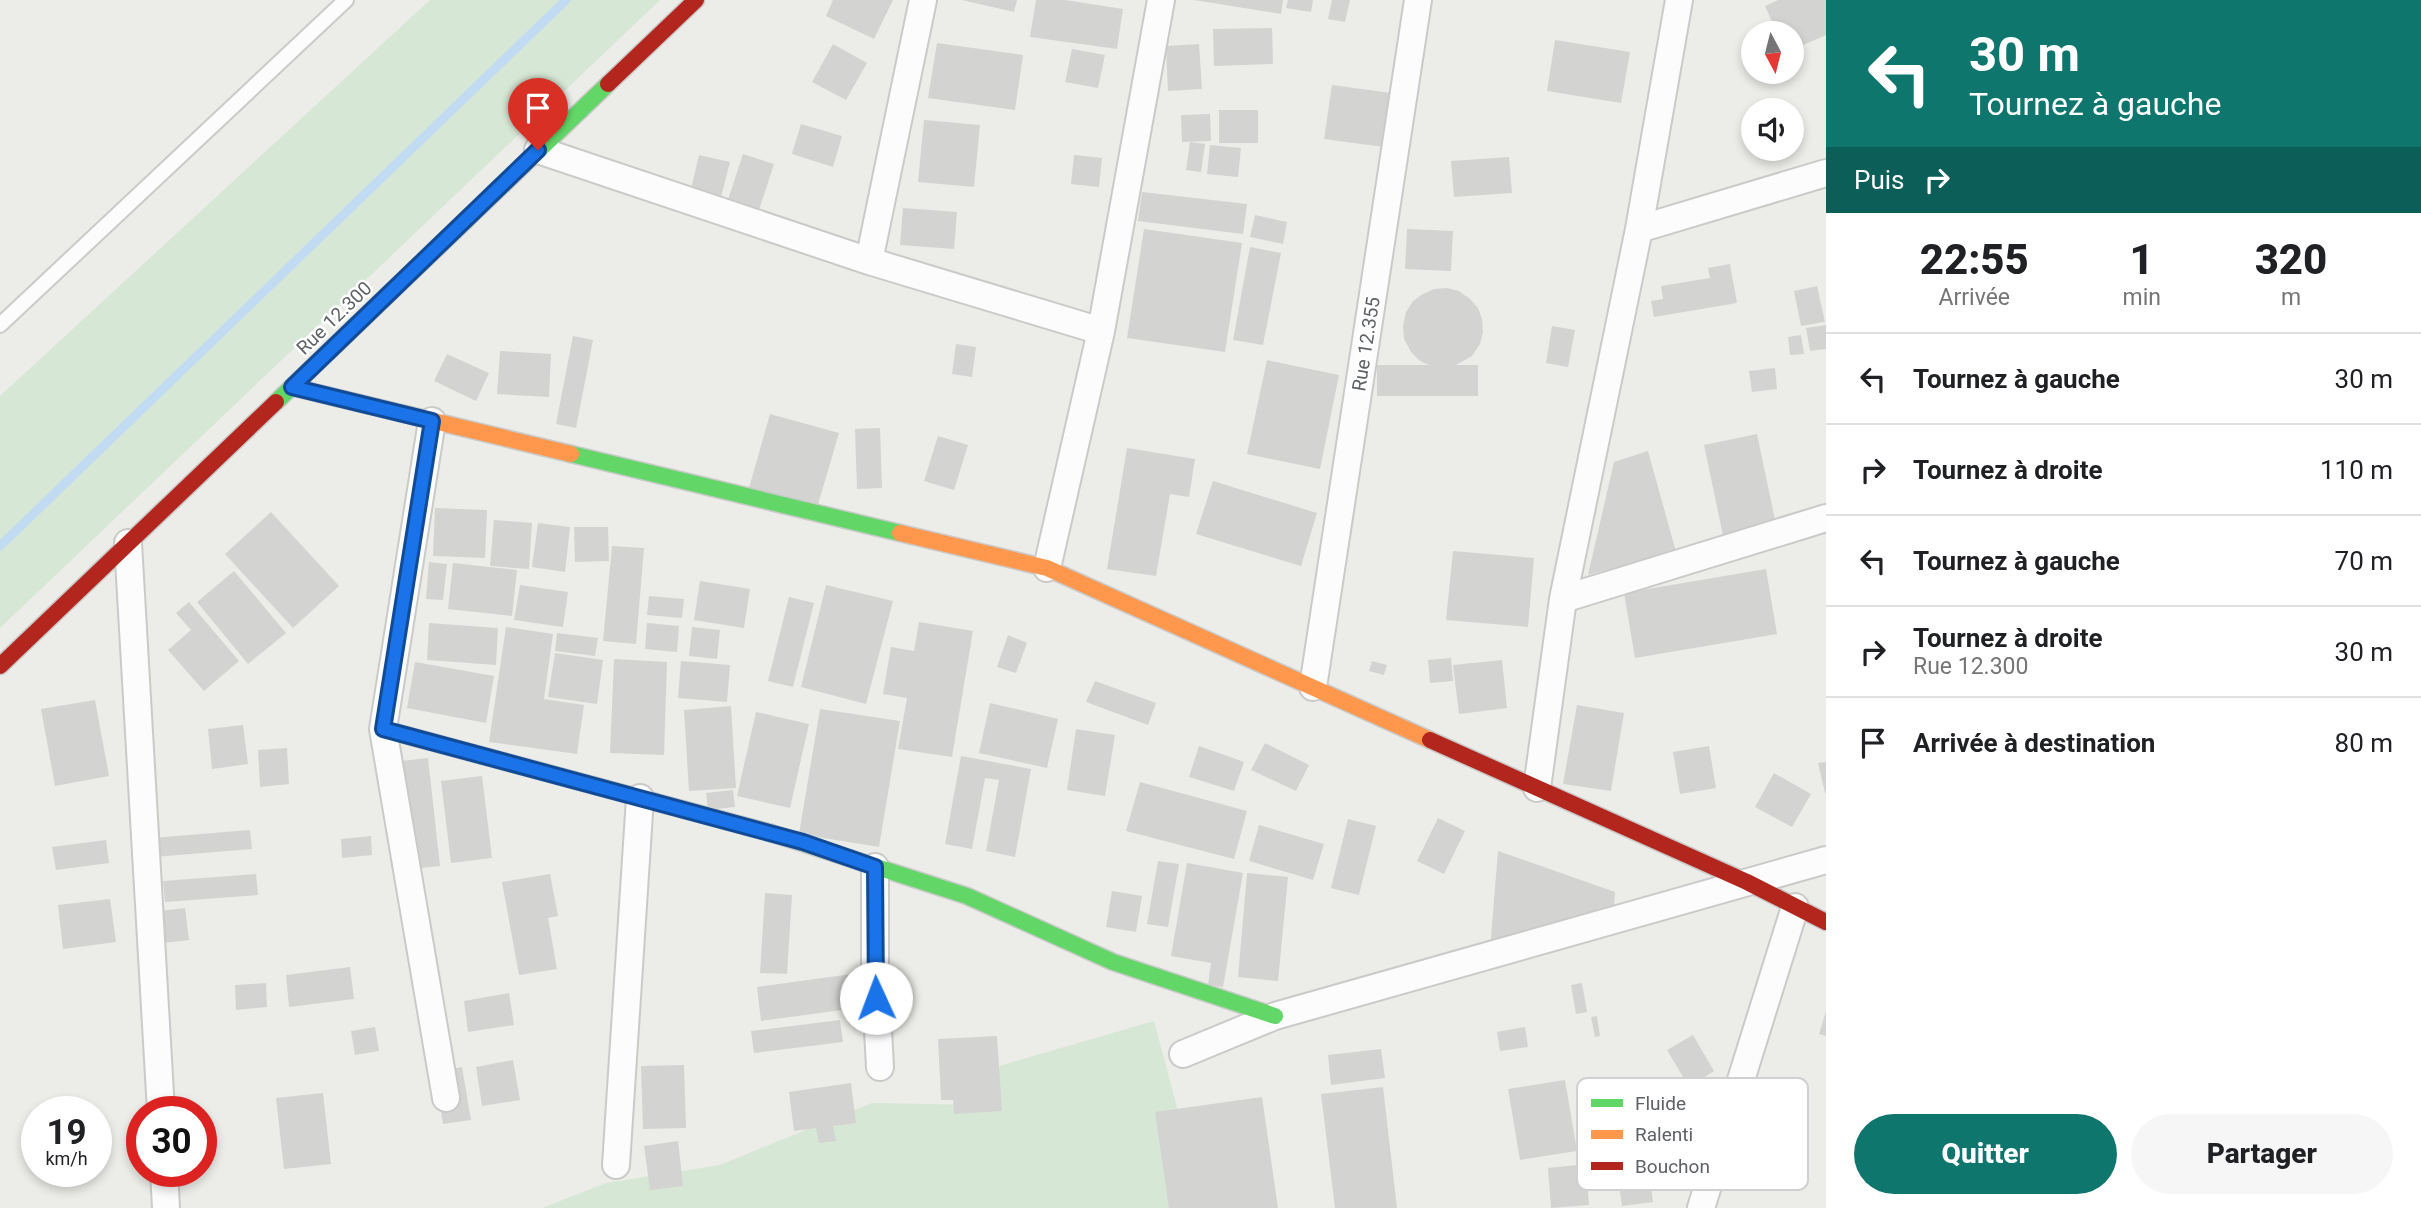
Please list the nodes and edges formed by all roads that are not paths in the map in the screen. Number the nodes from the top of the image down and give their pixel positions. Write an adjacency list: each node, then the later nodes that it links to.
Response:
1 (346, 0): 11 (lane)
2 (696, 0): 7 (street, Rue 12.300)
3 (923, 0): 10 (street)
4 (1161, 0): 12 (street)
5 (1418, 0): 20 (street, Rue 12.355)
6 (1679, 0): 9 (street)
7 (538, 150): 10 (street); 13 (street, Rue 12.300)
8 (1826, 173): 9 (street)
9 (1639, 229): 18 (street)
10 (869, 261): 12 (street)
11 (0, 325)
12 (1101, 331): 17 (street)
13 (292, 387): 14 (street); 16 (street, Rue 12.300)
14 (432, 421): 17 (street); 21 (street)
15 (1826, 518): 18 (street)
16 (128, 543): 19 (street, Rue 12.300); 33 (street)
17 (1047, 568): 20 (street)
18 (1563, 599): 22 (street)
19 (0, 666)
20 (1312, 687): 22 (street)
21 (383, 729): 23 (street); 34 (street)
22 (1537, 788): 26 (street)
23 (640, 798): 25 (street); 35 (street)
24 (1826, 860): 26 (street)
25 (875, 867): 29 (street); 31 (street)
26 (1747, 882): 27 (street); 29 (street)
27 (1795, 907): 28 (street); 32 (street)
28 (1826, 922)
29 (1275, 1016): 30 (street)
30 (1183, 1054)
31 (880, 1067)
32 (1742, 1078)
33 (160, 1096)
34 (446, 1098)
35 (616, 1166)
36 (165, 1187): 38 (street)
37 (1707, 1190): 39 (street)
38 (166, 1208)
39 (1701, 1208)

